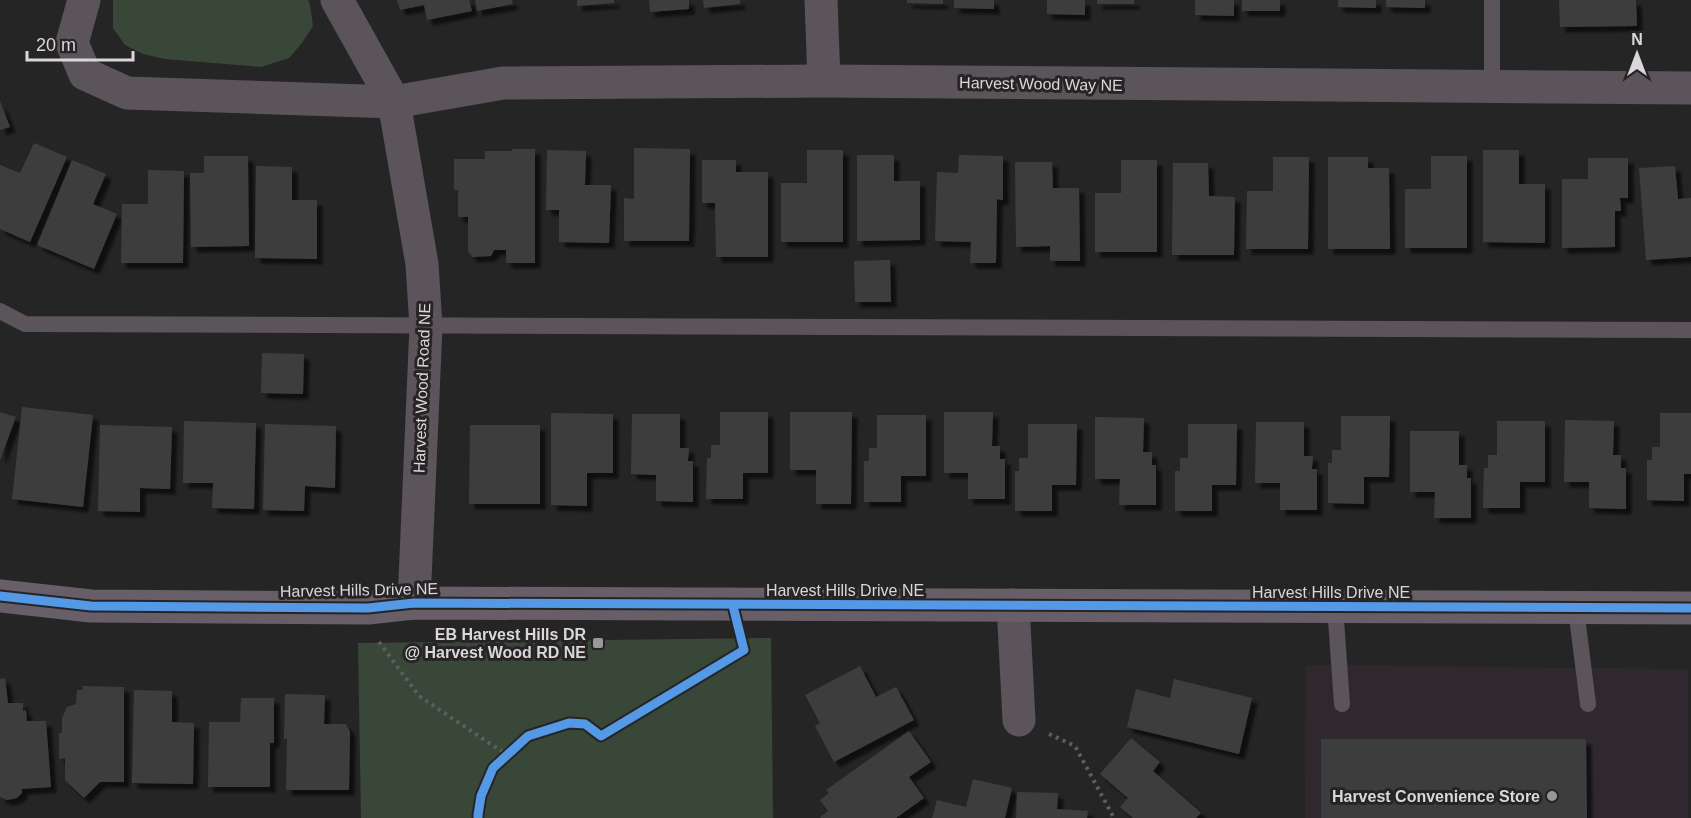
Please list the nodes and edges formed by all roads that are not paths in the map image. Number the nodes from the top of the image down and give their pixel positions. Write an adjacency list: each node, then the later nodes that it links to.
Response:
1 (84, 0): 8 (street)
2 (338, 0): 8 (street, Harvest Wood Road NE)
3 (821, 0): 5 (street)
4 (1492, 0): 6 (lane)
5 (824, 81): 6 (street, Harvest Wood Way NE); 8 (street, Harvest Wood Way NE)
6 (1492, 88): 7 (street, Harvest Wood Way NE)
7 (1691, 88)
8 (394, 102): 10 (street, Harvest Wood Road NE)
9 (0, 311): 10 (lane)
10 (426, 326): 11 (lane); 13 (street, Harvest Wood Road NE)
11 (1691, 330)
12 (0, 596): 13 (street, Harvest Hills Drive NE)
13 (414, 603): 14 (street, Harvest Hills Drive NE)
14 (1013, 605): 15 (street, Harvest Hills Drive NE); 20 (street)
15 (1335, 606): 17 (street, Harvest Hills Drive NE); 18 (lane)
16 (1691, 608): 17 (street, Harvest Hills Drive NE)
17 (1576, 609): 19 (lane)
18 (1342, 704)
19 (1588, 704)
20 (1019, 720)

